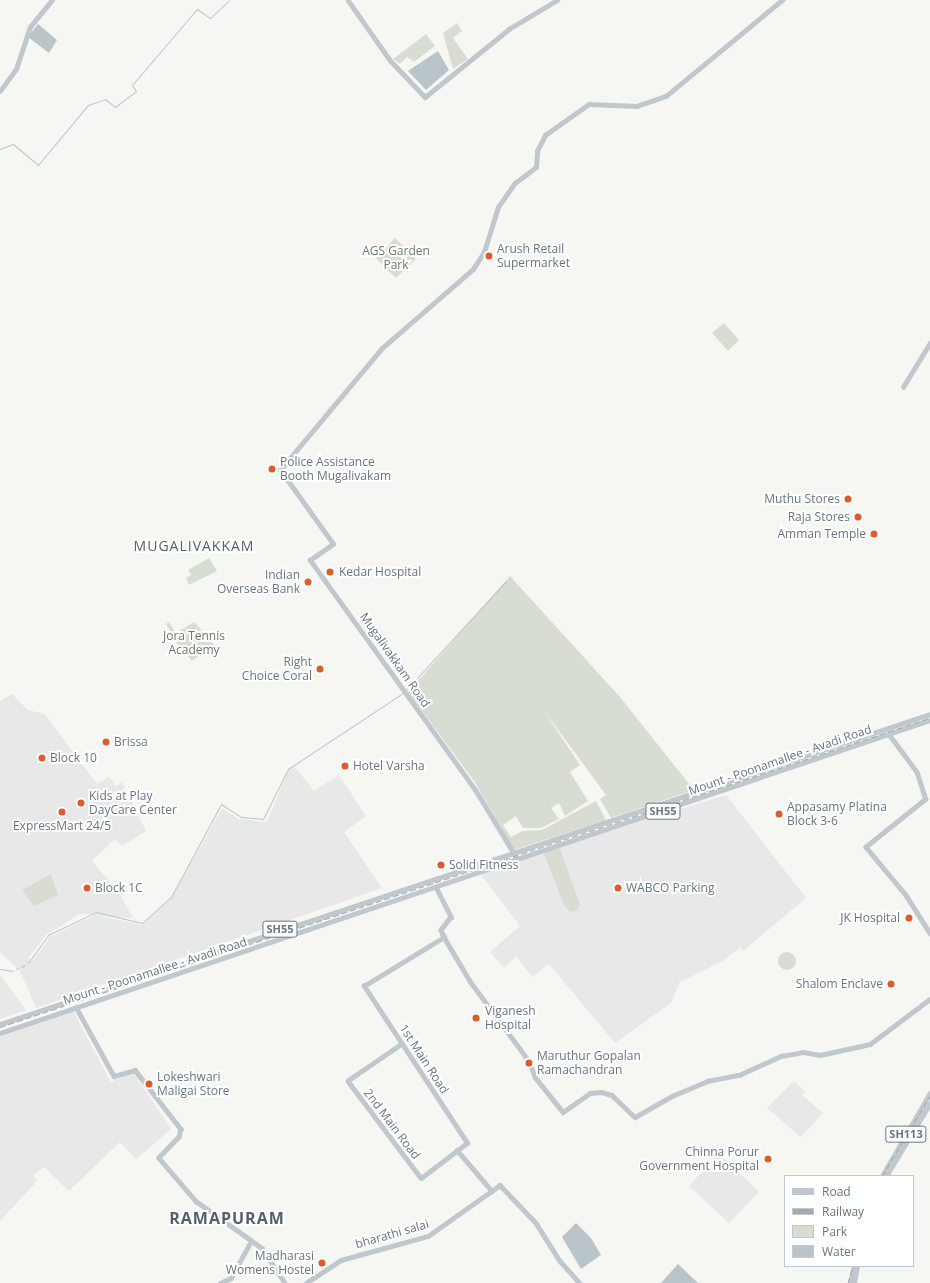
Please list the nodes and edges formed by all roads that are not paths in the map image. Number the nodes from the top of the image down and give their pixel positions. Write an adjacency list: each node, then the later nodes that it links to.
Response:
1 (52, 0): 5 (street)
2 (348, 0): 3 (street)
3 (557, 0)
4 (782, 0): 14 (street, Mugalivakkam Road)
5 (0, 91)
6 (930, 343): 7 (street)
7 (902, 387)
8 (930, 714): 10 (main road, Mount - Poonamallee - Avadi Road / SH55)
9 (930, 720): 10 (main road, Mount - Poonamallee - Avadi Road / SH55)
10 (891, 731): 11 (main road, Mount - Poonamallee - Avadi Road / SH55); 19 (street)
11 (864, 739): 12 (main road, Mount - Poonamallee - Avadi Road / SH55); 13 (main road, Mount - Poonamallee - Avadi Road / SH55)
12 (604, 823): 13 (main road); 14 (main road, Mount - Poonamallee - Avadi Road / SH55)
13 (606, 830): 15 (main road, Mount - Poonamallee - Avadi Road / SH55)
14 (513, 853): 15 (street, Mugalivakkam Road); 16 (main road, Mount - Poonamallee - Avadi Road / SH55)
15 (517, 859): 17 (main road, Mount - Poonamallee - Avadi Road / SH55)
16 (446, 875): 17 (main road); 23 (main road, Mount - Poonamallee - Avadi Road / SH55)
17 (448, 883): 18 (main road, Mount - Poonamallee - Avadi Road / SH55)
18 (436, 887): 20 (street); 22 (main road, Mount - Poonamallee - Avadi Road / SH55)
19 (930, 933)
20 (444, 937): 21 (street); 25 (street, 1st Main Road)
21 (930, 1000)
22 (76, 1007): 24 (main road, Mount - Poonamallee - Avadi Road / SH55); 32 (street)
23 (0, 1024)
24 (0, 1033)
25 (402, 1044): 28 (street, 1st Main Road); 28 (street, 2nd Main Road)
26 (930, 1093): 29 (main road, SH113)
27 (930, 1103): 30 (main road, SH113)
28 (457, 1150): 31 (street)
29 (883, 1175)
30 (887, 1175)
31 (492, 1191): 37 (street, bharathi salai); 38 (street, bharathi salai)
32 (252, 1241): 35 (street); 36 (street)
33 (854, 1267): 39 (main road)
34 (857, 1267): 40 (main road)
35 (220, 1283)
36 (285, 1283)
37 (306, 1283)
38 (580, 1283)
39 (850, 1283)
40 (854, 1283)

